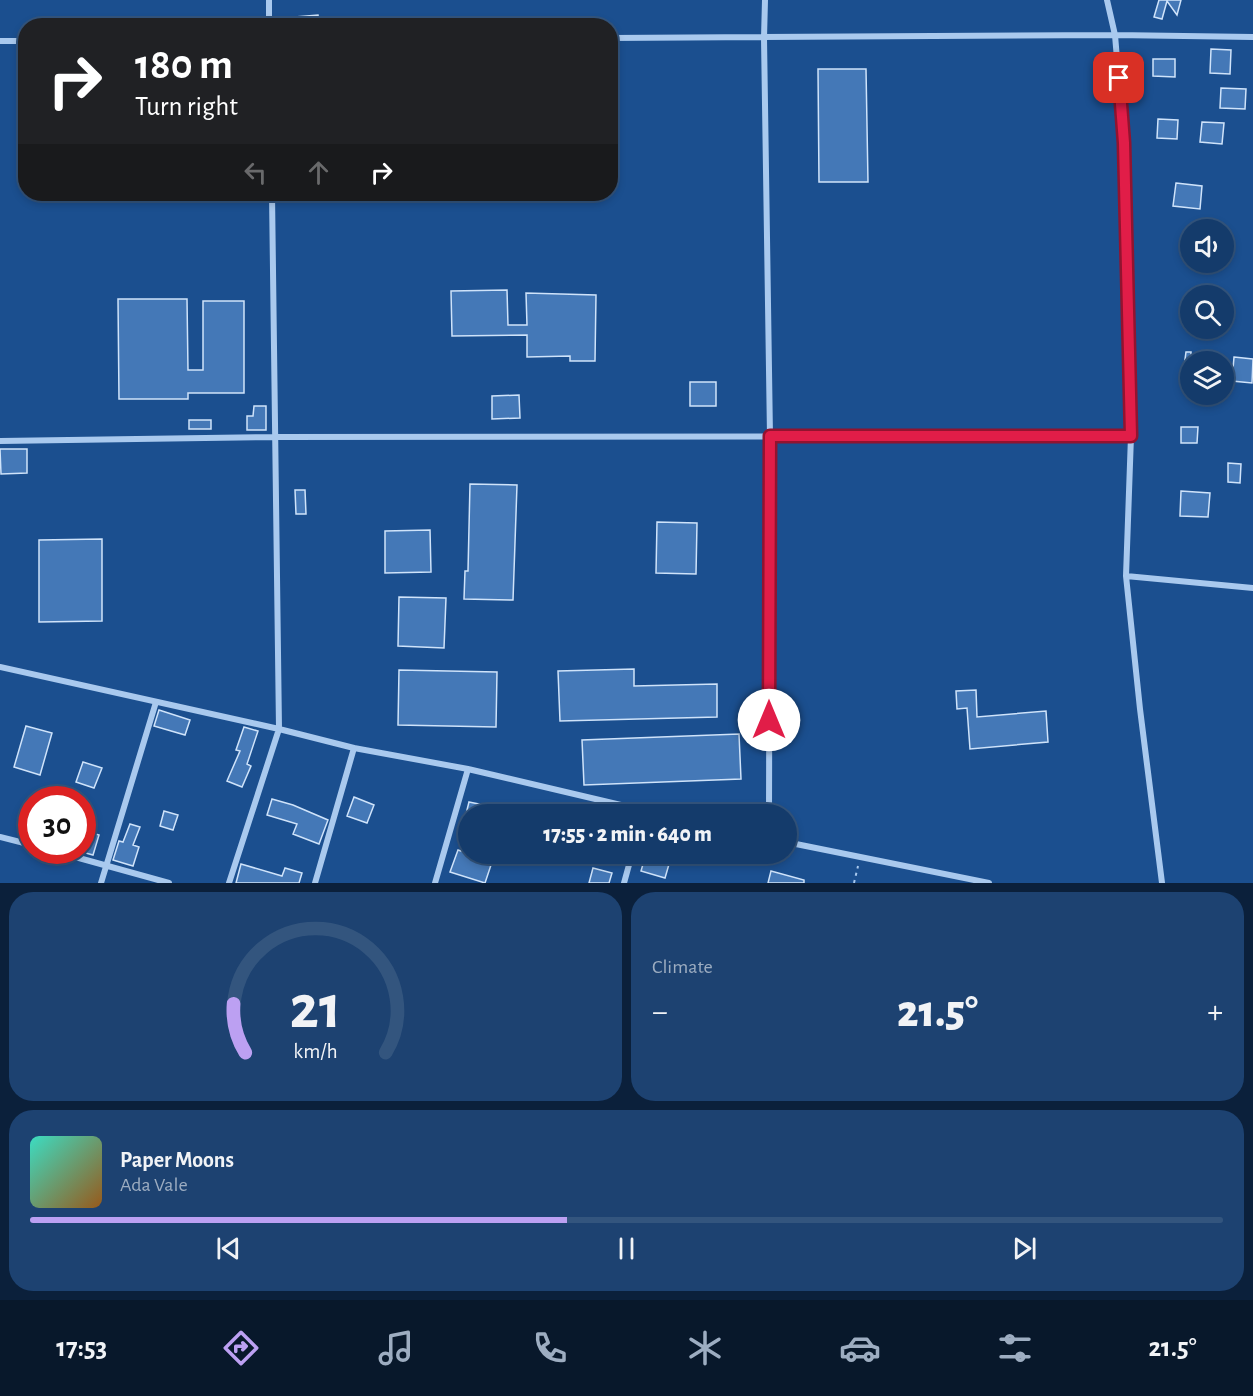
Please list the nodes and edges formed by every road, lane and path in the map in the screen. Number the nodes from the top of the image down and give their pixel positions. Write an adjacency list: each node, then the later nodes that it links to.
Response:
1 (269, 0): 4 (street)
2 (765, 0): 8 (street)
3 (1107, 0): 5 (street)
4 (269, 18)
5 (1115, 34): 6 (street); 8 (street); 13 (street)
6 (1253, 37)
7 (618, 38): 8 (street)
8 (764, 38): 12 (street)
9 (18, 40): 10 (street)
10 (0, 41)
11 (272, 201): 14 (street)
12 (770, 436): 13 (street); 14 (street); 24 (street)
13 (1131, 436): 16 (street)
14 (275, 437): 15 (street); 20 (street)
15 (0, 441)
16 (1126, 576): 17 (street); 40 (street)
17 (1253, 588)
18 (0, 667): 19 (street)
19 (156, 702): 20 (street); 31 (street)
20 (279, 729): 21 (street); 34 (street)
21 (354, 748): 22 (street); 35 (street)
22 (468, 769): 23 (street); 36 (street)
23 (608, 804)
24 (769, 804)
25 (0, 837): 26 (street)
26 (18, 842)
27 (797, 844): 28 (street)
28 (861, 857): 38 (path); 39 (street)
29 (96, 863): 31 (street)
30 (629, 864): 37 (street)
31 (106, 866): 32 (street); 33 (street)
32 (101, 883)
33 (169, 883)
34 (229, 883)
35 (315, 883)
36 (435, 883)
37 (624, 883)
38 (854, 883)
39 (989, 883)
40 (1163, 883)

